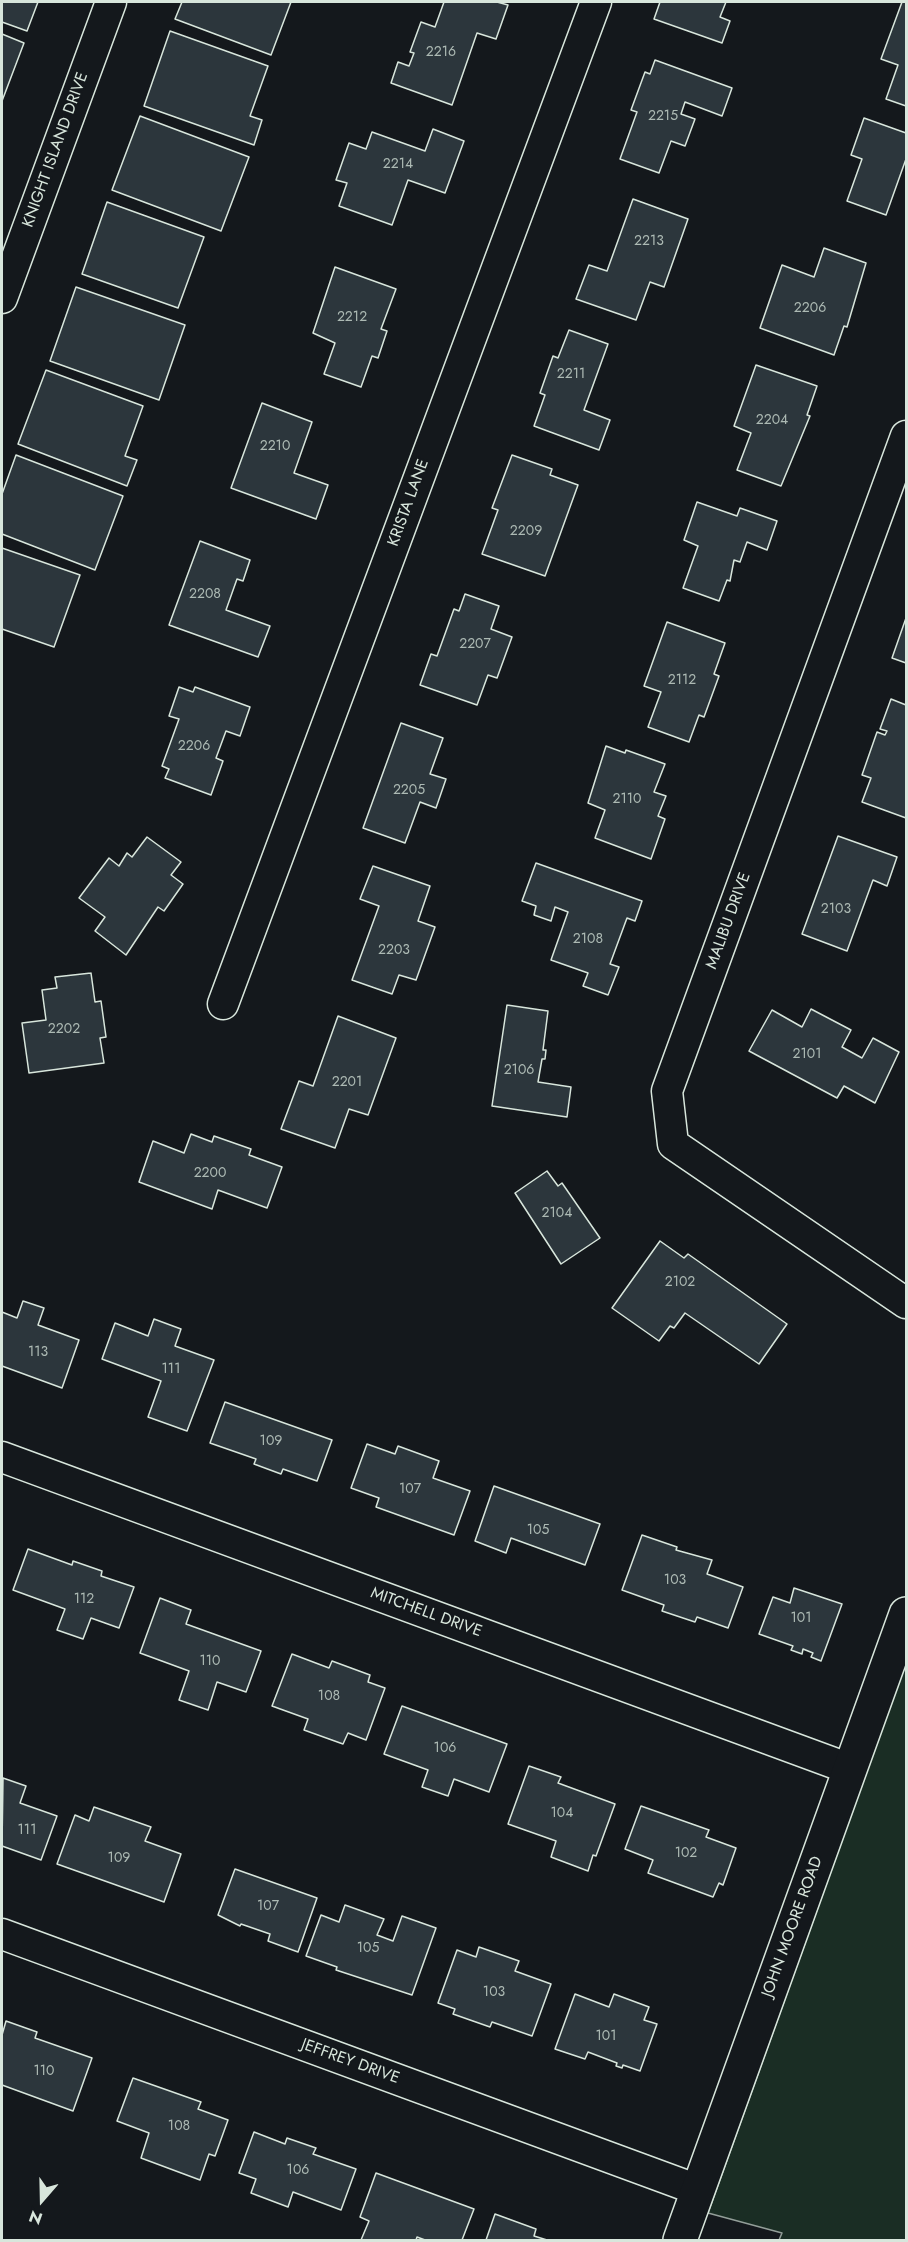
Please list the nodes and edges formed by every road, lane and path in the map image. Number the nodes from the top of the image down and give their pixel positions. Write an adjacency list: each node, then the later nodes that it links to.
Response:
1 (111, 2): 3 (street, KNIGHT ISLAND DRIVE)
2 (596, 2): 5 (street, KRISTA LANE)
3 (2, 298)
4 (906, 436): 6 (street, MALIBU DRIVE)
5 (223, 1004)
6 (906, 1303)
7 (2, 1457): 9 (street, MITCHELL DRIVE)
8 (906, 1614): 9 (street, JOHN MOORE ROAD)
9 (850, 1769): 11 (street, JOHN MOORE ROAD)
10 (2, 1934): 11 (street, JEFFREY DRIVE)
11 (698, 2190): 12 (street, JOHN MOORE ROAD)
12 (680, 2241)

